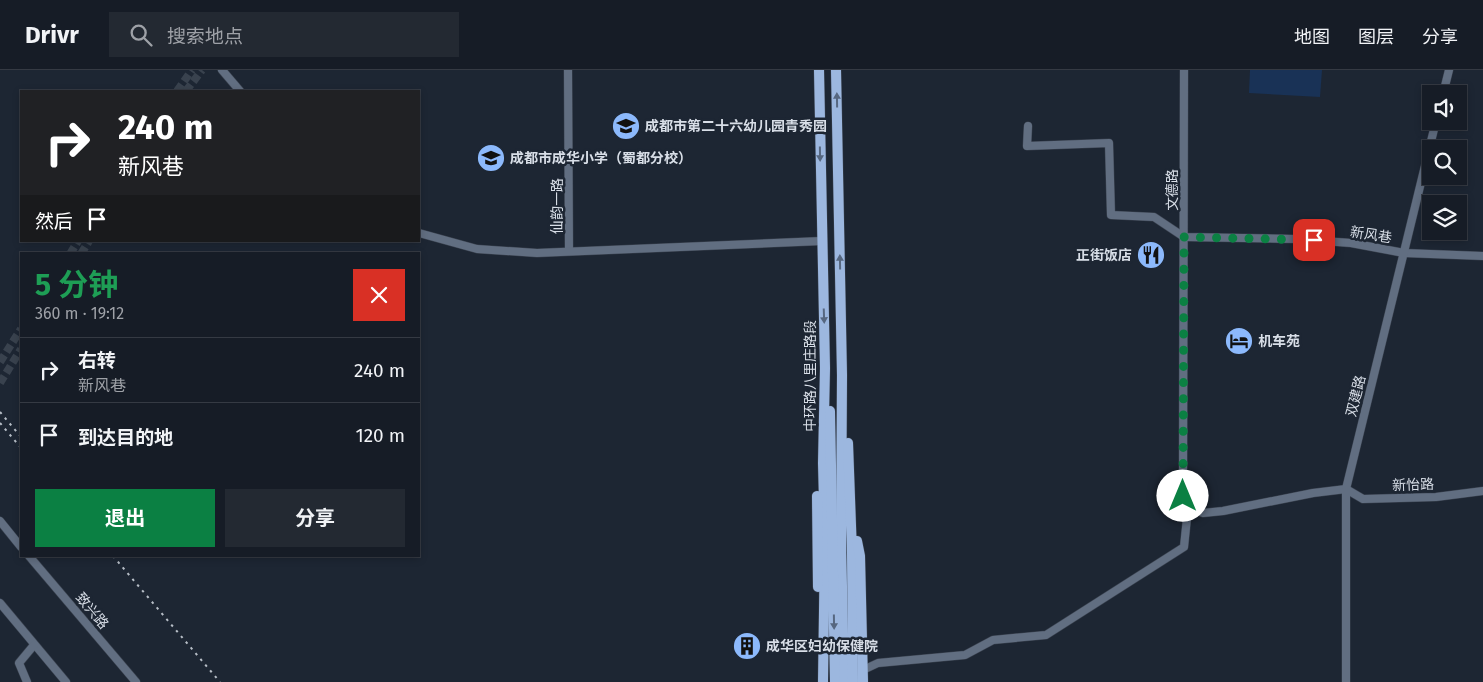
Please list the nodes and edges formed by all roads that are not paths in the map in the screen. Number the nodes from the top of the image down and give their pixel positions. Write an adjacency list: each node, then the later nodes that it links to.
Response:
1 (222, 70): 8 (street)
2 (568, 70): 14 (street, 仙韵一路)
3 (818, 70): 13 (main road, 中环路八里庄路段, one-way to 13)
4 (836, 70): 18 (main road, 中环路八里庄路段, one-way to 4)
5 (1184, 70): 12 (street, 文德路)
6 (1449, 70): 7 (street)
7 (1445, 85)
8 (239, 90)
9 (1028, 126): 12 (street)
10 (1434, 130): 15 (street, 双建路)
11 (420, 232): 14 (street)
12 (1184, 237): 15 (street, 新风巷); 22 (street, 文德路)
13 (822, 241): 14 (street); 17 (main road, 中环路八里庄路段, one-way to 17)
14 (570, 251)
15 (1404, 253): 16 (street, 新风巷); 20 (street, 双建路)
16 (1483, 256)
17 (825, 368): 19 (main road, 中环路八里庄路段); 25 (main road)
18 (842, 375): 23 (main road); 25 (main road, 中环路八里庄路段)
19 (823, 463): 25 (main road, 中环路八里庄路段); 34 (main road)
20 (1346, 489): 21 (street, 新怡路); 22 (street); 40 (street, 双建路)
21 (1483, 491)
22 (1188, 508): 30 (street, 文德路)
23 (851, 518): 30 (main road); 38 (main road)
24 (0, 521): 26 (street)
25 (833, 538): 35 (main road, 中环路八里庄路段); 36 (main road, one-way to 36); 37 (main road, 中环路八里庄路段)
26 (20, 546)
27 (30, 557): 33 (street, 致兴路)
28 (0, 603): 29 (street)
29 (34, 645): 31 (street); 32 (street)
30 (862, 670): 39 (main road)
31 (27, 682)
32 (66, 682)
33 (136, 682)
34 (818, 682)
35 (823, 682)
36 (835, 682)
37 (844, 682)
38 (853, 682)
39 (863, 682)
40 (1346, 682)

